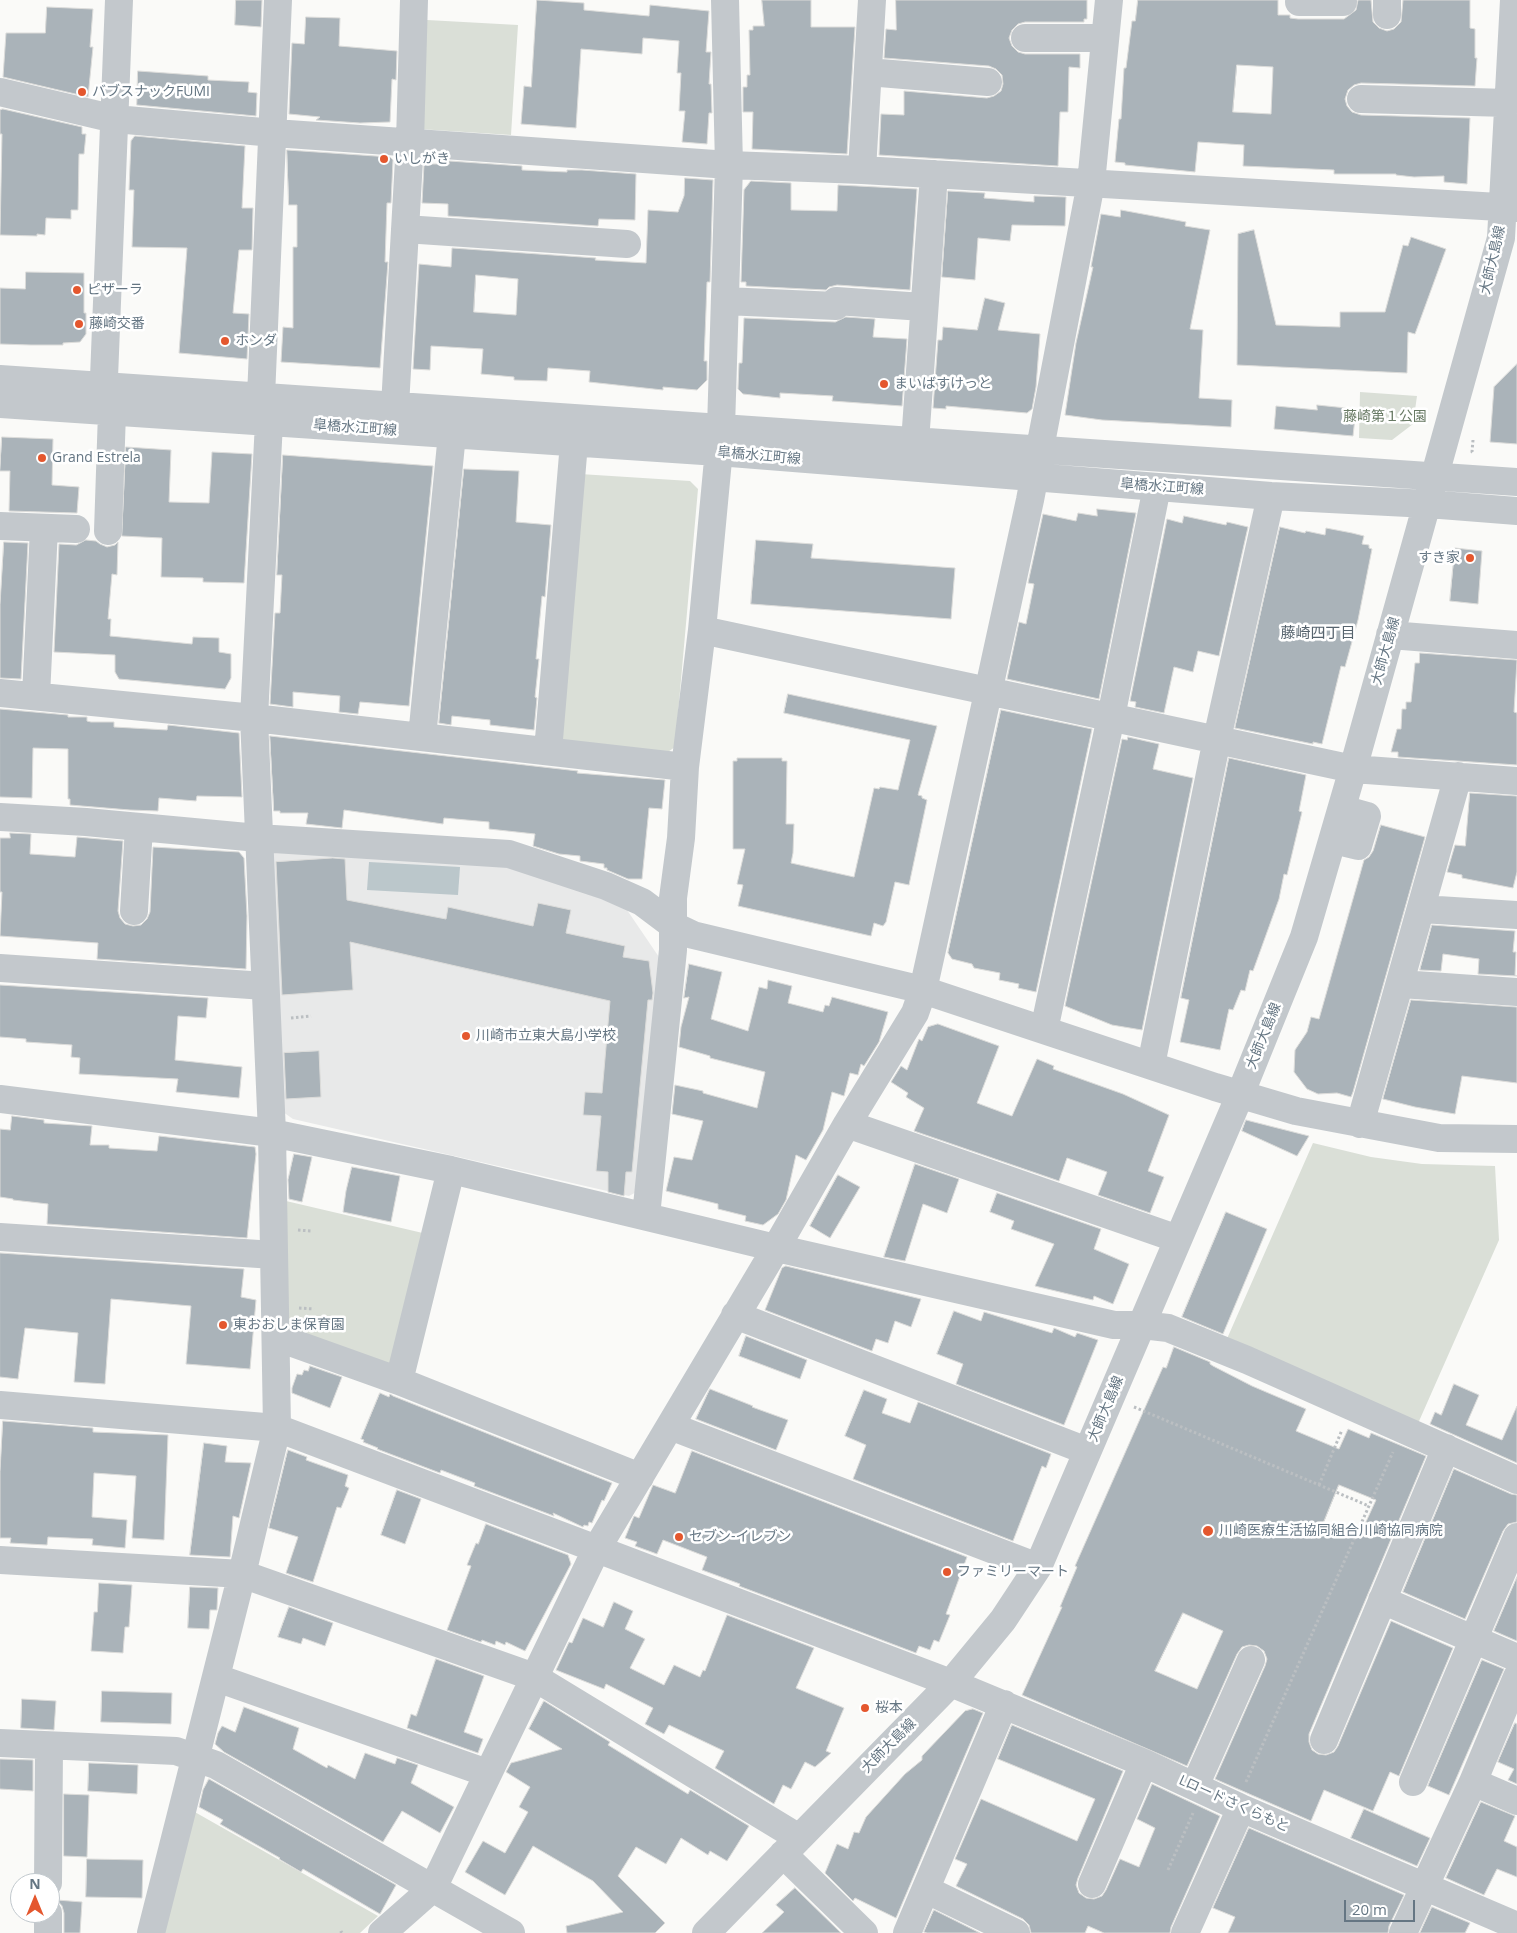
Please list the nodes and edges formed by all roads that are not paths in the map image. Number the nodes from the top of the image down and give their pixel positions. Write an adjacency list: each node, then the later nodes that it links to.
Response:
1 (119, 0): 15 (street)
2 (278, 0): 16 (street)
3 (414, 0): 17 (street)
4 (725, 0): 18 (street)
5 (872, 0): 10 (street)
6 (1109, 0): 9 (street)
7 (1514, 0): 14 (street, 大師大島線)
8 (1024, 38): 9 (street)
9 (1105, 38): 21 (street)
10 (868, 72): 11 (street); 19 (street)
11 (988, 82)
12 (0, 92): 15 (street)
13 (1362, 99): 14 (street)
14 (1508, 103): 22 (street, 大師大島線)
15 (115, 119): 16 (street); 28 (street)
16 (274, 133): 17 (street); 31 (street)
17 (410, 142): 18 (street); 23 (street)
18 (729, 165): 19 (street); 25 (street)
19 (862, 170): 20 (street)
20 (934, 174): 21 (street); 26 (street)
21 (1091, 183): 22 (street); 36 (street)
22 (1510, 207): 37 (street, 大師大島線)
23 (405, 229): 24 (street); 30 (street)
24 (627, 244)
25 (725, 301): 26 (street); 33 (street)
26 (924, 307): 34 (street)
27 (0, 379): 28 (street, 皐橋水江町線)
28 (106, 403): 29 (street, 皐橋水江町線); 31 (street, 皐橋水江町線); 47 (street)
29 (0, 404)
30 (395, 406): 31 (street, 皐橋水江町線); 33 (street, 皐橋水江町線)
31 (265, 410): 32 (street, 皐橋水江町線); 54 (street)
32 (452, 434): 35 (street, 皐橋水江町線); 56 (street)
33 (720, 440): 34 (street, 皐橋水江町線); 35 (street, 皐橋水江町線); 38 (street, 皐橋水江町線); 48 (street)
34 (915, 442): 36 (street, 皐橋水江町線)
35 (574, 443): 58 (street)
36 (1040, 450): 37 (street, 皐橋水江町線); 38 (street)
37 (1434, 475): 39 (street, 皐橋水江町線); 42 (street, 大師大島線)
38 (1034, 478): 40 (street, 皐橋水江町線); 51 (street)
39 (1517, 482)
40 (1157, 487): 41 (street, 皐橋水江町線); 55 (street)
41 (1271, 496): 42 (street, 皐橋水江町線); 57 (street)
42 (1428, 504): 43 (street, 皐橋水江町線); 49 (street, 大師大島線)
43 (1517, 511)
44 (0, 526): 45 (street)
45 (44, 528): 46 (street); 53 (street)
46 (76, 530)
47 (108, 531)
48 (702, 630): 51 (street); 59 (street)
49 (1390, 636): 50 (street); 60 (street, 大師大島線)
50 (1517, 645)
51 (989, 692): 55 (street); 73 (street)
52 (0, 693): 53 (street)
53 (36, 696): 54 (street)
54 (254, 718): 56 (street); 65 (street)
55 (1110, 718): 57 (street); 75 (street)
56 (422, 737): 58 (street)
57 (1217, 739): 60 (street); 76 (street)
58 (548, 751): 59 (street)
59 (685, 767): 69 (street)
60 (1354, 769): 61 (street); 77 (street, 大師大島線)
61 (1458, 776): 62 (street); 66 (street)
62 (1517, 781)
63 (0, 817): 64 (street)
64 (139, 827): 65 (street); 67 (street)
65 (258, 838): 69 (street); 72 (street)
66 (1422, 909): 68 (street); 71 (street)
67 (134, 911)
68 (1517, 915)
69 (674, 926): 73 (street); 84 (street)
70 (0, 968): 72 (street)
71 (1401, 984): 74 (street); 80 (street)
72 (265, 986): 81 (street)
73 (923, 990): 75 (street); 79 (street)
74 (1517, 992)
75 (1044, 1030): 76 (street)
76 (1151, 1065): 77 (street)
77 (1240, 1095): 80 (street); 86 (street, 大師大島線)
78 (0, 1099): 81 (street)
79 (847, 1124): 86 (street); 87 (street)
80 (1360, 1124): 82 (street)
81 (272, 1133): 83 (street); 88 (street)
82 (1517, 1139)
83 (451, 1170): 84 (street); 92 (street)
84 (646, 1216): 87 (street)
85 (0, 1237): 88 (street)
86 (1178, 1239): 90 (street, 大師大島線)
87 (776, 1248): 89 (street); 90 (street)
88 (274, 1255): 91 (street)
89 (735, 1315): 94 (street); 97 (street)
90 (1142, 1325): 96 (street); 97 (street, 大師大島線)
91 (276, 1337): 92 (street); 95 (street)
92 (399, 1381): 98 (street)
93 (0, 1405): 95 (street, Lロードさくらもと)
94 (670, 1426): 98 (street); 103 (street)
95 (276, 1428): 101 (street, Lロードさくらもと); 104 (street)
96 (1446, 1448): 99 (street); 105 (street)
97 (1087, 1451): 103 (street, 大師大島線)
98 (640, 1477): 101 (street)
99 (1517, 1480)
100 (1517, 1537): 106 (street)
101 (596, 1550): 109 (street); 112 (street, Lロードさくらもと)
102 (0, 1560): 104 (street)
103 (1038, 1566): 112 (street, 大師大島線)
104 (242, 1574): 109 (street); 111 (street)
105 (1382, 1600): 106 (street); 114 (street)
106 (1473, 1640): 107 (street); 120 (street)
107 (1517, 1658)
108 (1251, 1660): 122 (street)
109 (534, 1677): 119 (street); 125 (street)
110 (1517, 1677): 121 (street)
111 (216, 1678): 117 (street); 119 (street)
112 (951, 1683): 113 (street, Lロードさくらもと); 125 (street, 大師大島線)
113 (1004, 1704): 118 (street, Lロードさくらもと); 130 (street)
114 (1324, 1740)
115 (0, 1743): 116 (street)
116 (49, 1746): 117 (street); 126 (street)
117 (196, 1758): 129 (street); 132 (street)
118 (1144, 1763): 122 (street, Lロードさくらもと); 127 (street)
119 (487, 1773): 129 (street)
120 (1413, 1782)
121 (1472, 1782): 123 (street); 128 (street)
122 (1198, 1788): 124 (street, Lロードさくらもと)
123 (1517, 1801)
124 (1239, 1807): 128 (street, Lロードさくらもと); 139 (street)
125 (791, 1846): 135 (street, 大師大島線); 136 (street)
126 (48, 1873)
127 (1092, 1884)
128 (1424, 1886): 131 (street, Lロードさくらもと); 140 (street)
129 (433, 1888): 133 (street); 134 (street)
130 (927, 1890): 137 (street); 138 (street)
131 (1517, 1926)
132 (151, 1933)
133 (382, 1933)
134 (510, 1933)
135 (706, 1933)
136 (864, 1933)
137 (908, 1933)
138 (1016, 1933)
139 (1185, 1933)
140 (1403, 1933)

